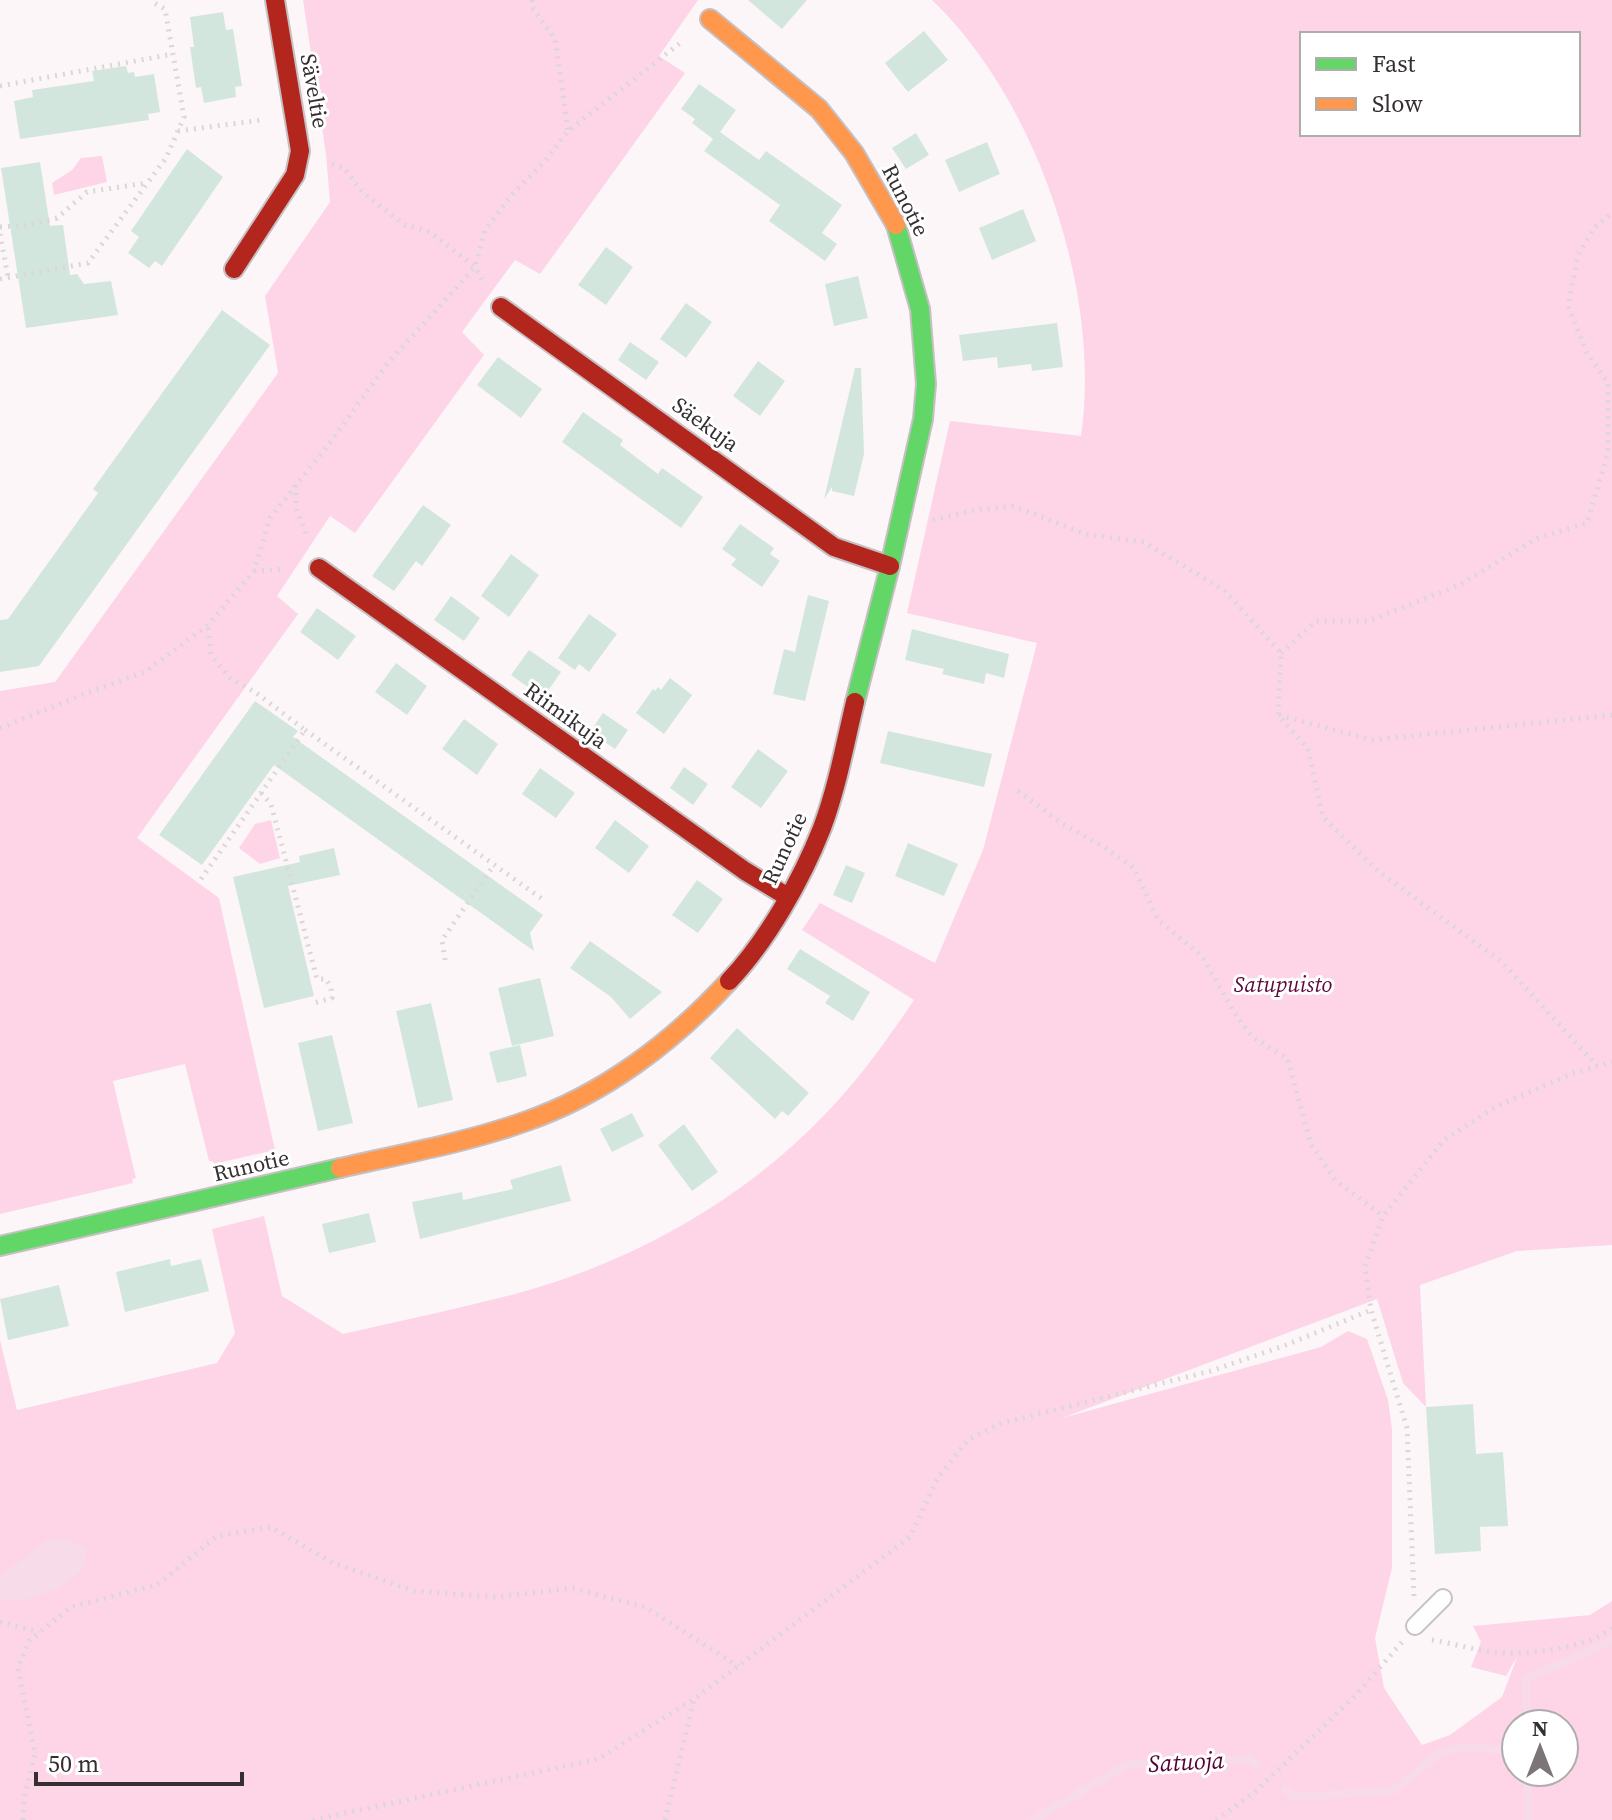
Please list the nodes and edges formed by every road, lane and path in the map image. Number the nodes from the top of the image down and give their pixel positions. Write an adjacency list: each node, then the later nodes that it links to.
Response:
1 (275, 0): 7 (street, Säveltie)
2 (532, 0): 9 (path)
3 (154, 3): 5 (path)
4 (710, 19): 9 (path); 22 (street, Runotie)
5 (173, 54): 6 (path); 8 (path)
6 (0, 86)
7 (295, 116): 8 (path); 16 (street, Säveltie)
8 (178, 131): 11 (path)
9 (568, 131): 15 (path)
10 (320, 160): 15 (path)
11 (147, 183): 13 (path); 17 (path)
12 (1612, 213): 25 (path)
13 (0, 227)
14 (0, 234): 17 (path)
15 (475, 267): 19 (path); 20 (path)
16 (234, 269)
17 (8, 277): 18 (path)
18 (0, 279)
19 (501, 307): 22 (street, Säekuja)
20 (295, 484): 23 (path); 24 (path)
21 (931, 521): 25 (path)
22 (890, 566): 34 (street, Runotie)
23 (319, 568): 34 (street, Riimikuja)
24 (208, 625): 28 (path); 29 (path)
25 (1281, 653): 26 (path)
26 (1278, 715): 27 (path); 39 (path)
27 (1612, 715)
28 (0, 728)
29 (305, 730): 31 (path); 32 (path)
30 (1018, 791): 40 (path)
31 (261, 793): 33 (path); 37 (path)
32 (494, 865): 35 (path); 36 (path)
33 (201, 879)
34 (788, 897): 41 (street, Runotie)
35 (545, 901)
36 (445, 960)
37 (314, 1003)
38 (1612, 1062): 39 (path)
39 (1597, 1066): 40 (path)
40 (1383, 1216): 42 (path)
41 (0, 1246)
42 (1371, 1310): 46 (path); 48 (path)
43 (1443, 1598): 46 (lane)
44 (0, 1622): 47 (path)
45 (1612, 1628): 46 (path)
46 (1411, 1631): 53 (path)
47 (39, 1632): 48 (path); 50 (path)
48 (738, 1666): 49 (path)
49 (694, 1699): 51 (path); 52 (path)
50 (23, 1820)
51 (313, 1820)
52 (665, 1820)
53 (1216, 1820)

